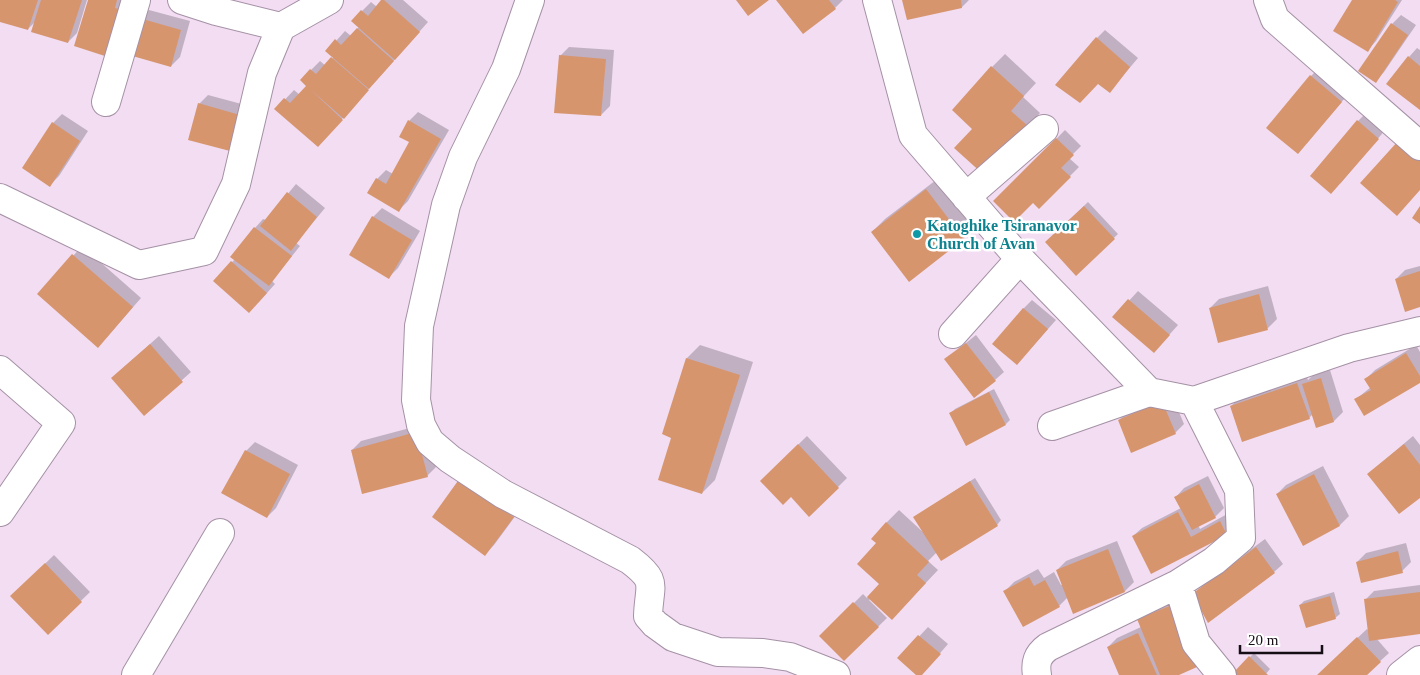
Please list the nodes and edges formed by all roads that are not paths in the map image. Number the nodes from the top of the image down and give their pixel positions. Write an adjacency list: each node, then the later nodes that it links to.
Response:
1 (136, 0): 8 (street)
2 (182, 0): 7 (street)
3 (329, 0): 7 (street)
4 (530, 0): 25 (street)
5 (877, 0): 11 (street)
6 (1268, 0): 10 (street)
7 (281, 27): 12 (street)
8 (106, 102)
9 (1044, 129): 11 (street)
10 (1420, 145)
11 (966, 197): 13 (street)
12 (0, 198)
13 (1020, 259): 15 (street); 17 (street)
14 (1420, 331): 18 (street)
15 (953, 334)
16 (0, 370): 20 (street)
17 (1149, 392): 18 (street); 19 (street)
18 (1194, 401): 22 (street)
19 (1052, 426)
20 (0, 512)
21 (220, 533): 24 (street)
22 (1178, 584): 26 (street); 27 (street)
23 (1420, 660): 28 (street)
24 (136, 675)
25 (836, 675)
26 (1037, 675)
27 (1222, 675)
28 (1401, 675)

